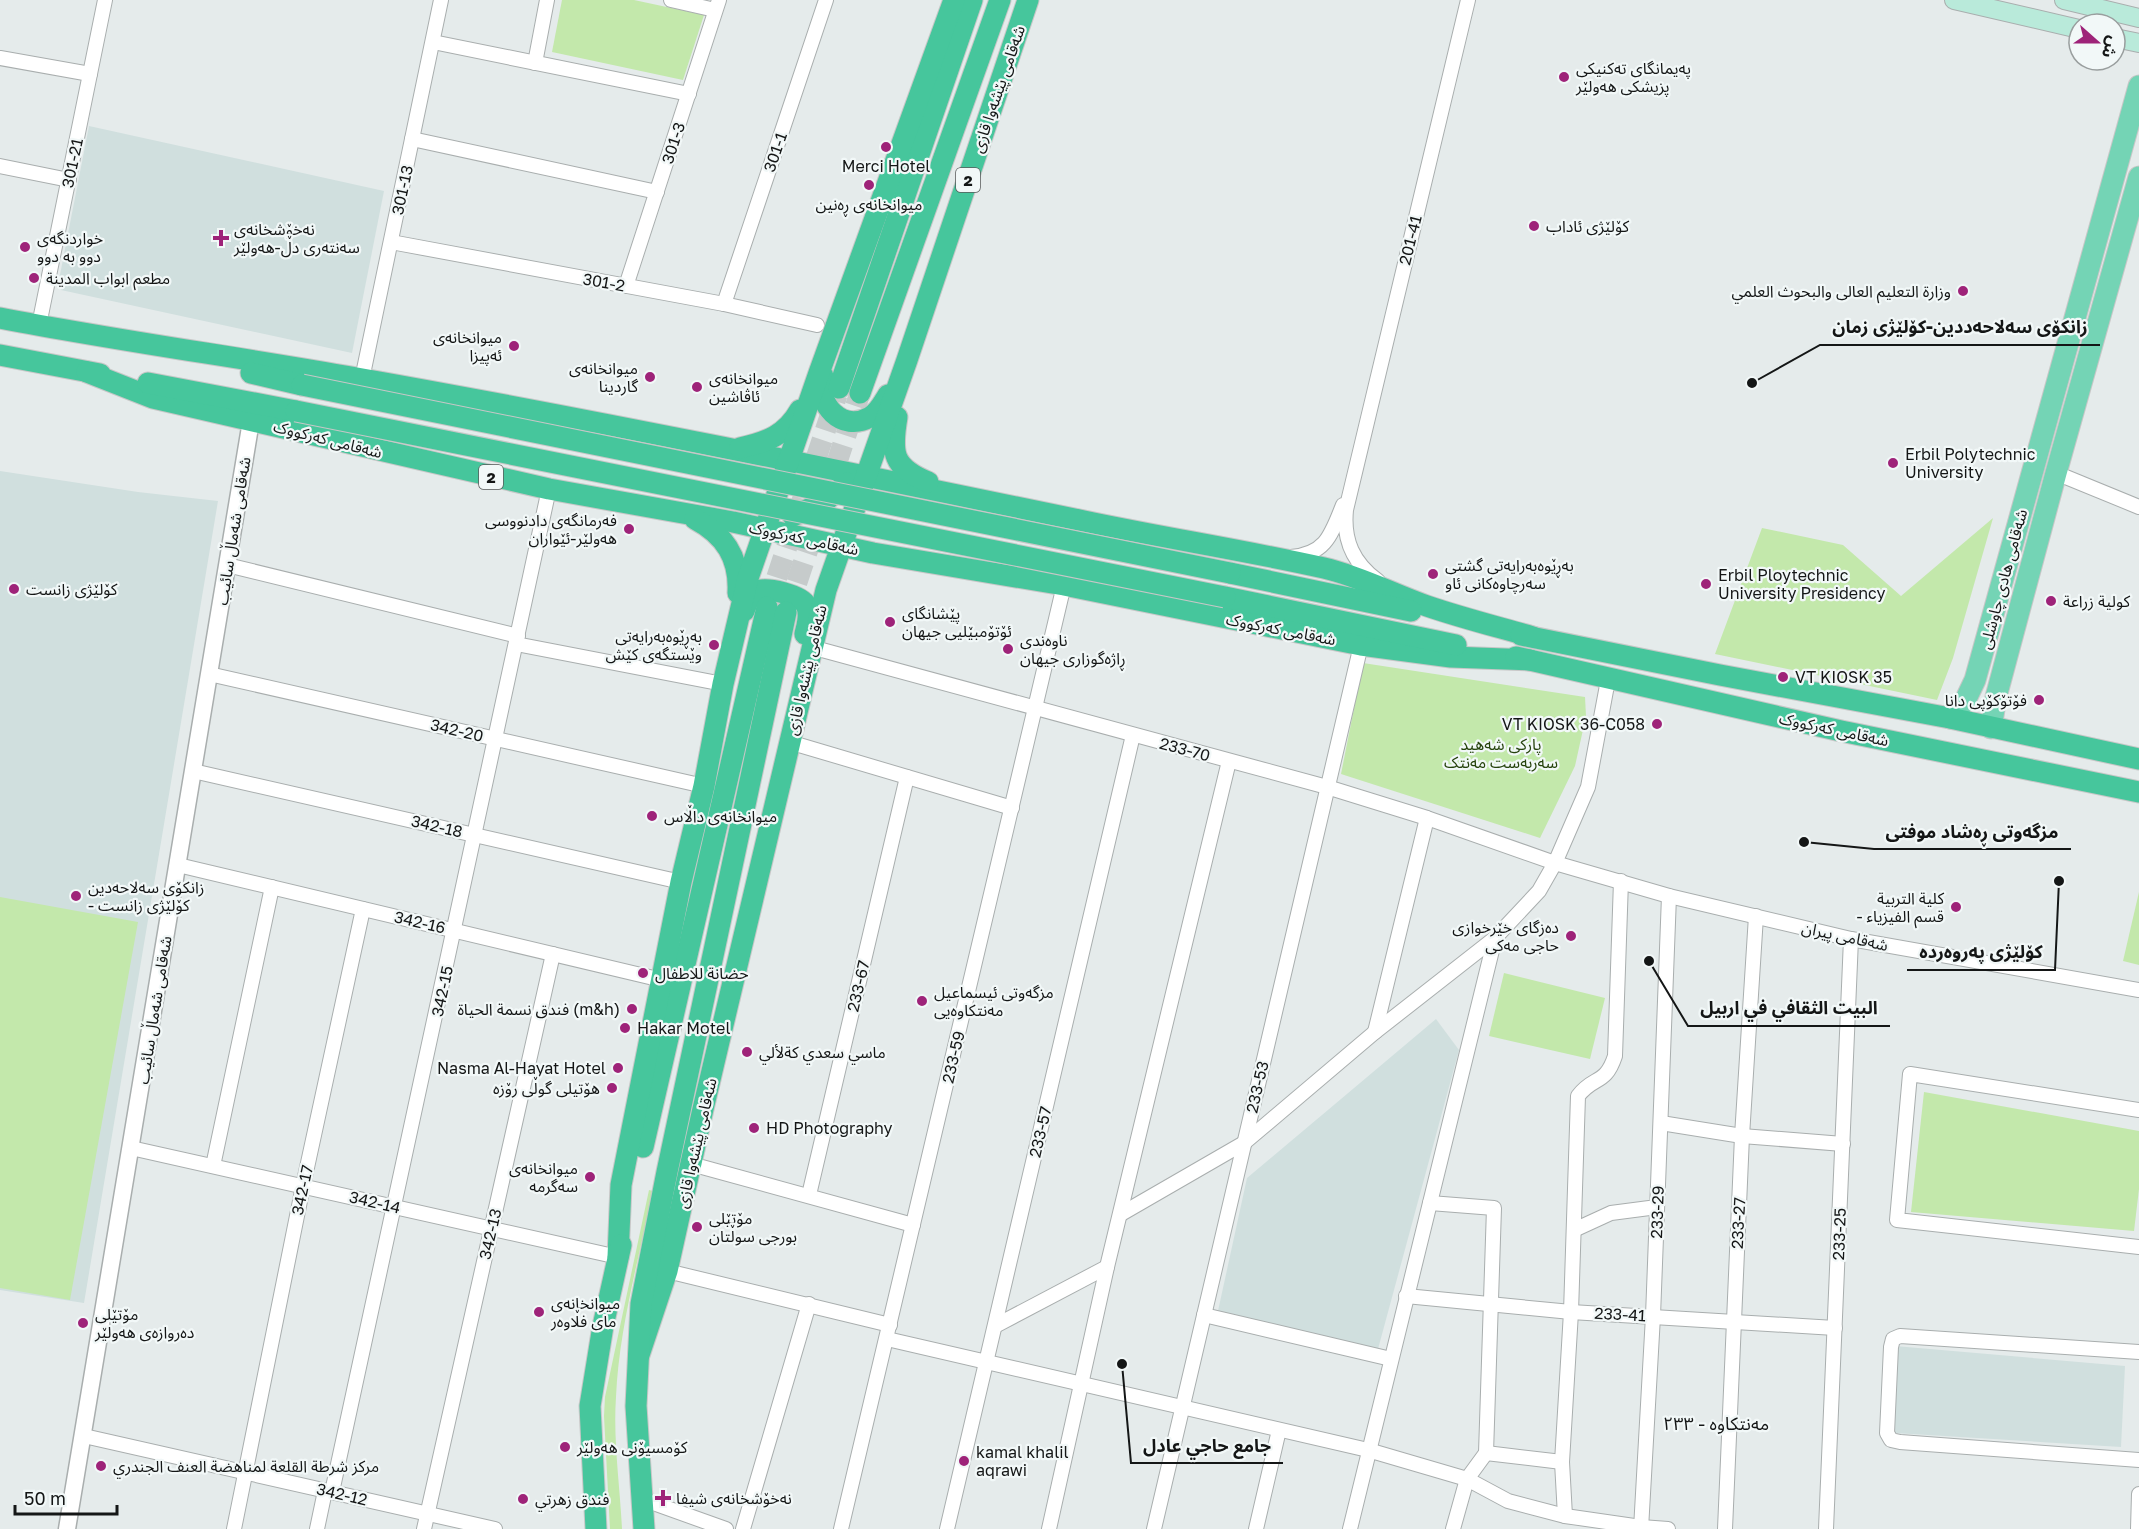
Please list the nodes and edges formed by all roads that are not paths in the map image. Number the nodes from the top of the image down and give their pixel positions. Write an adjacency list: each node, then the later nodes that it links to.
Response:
1 (105, 0): 19 (street, 301-21)
2 (441, 0): 16 (street, 301-13)
3 (547, 0): 18 (street)
4 (671, 0): 13 (street)
5 (825, 0): 29 (street, 301-1)
6 (954, 0): 32 (highway, شەقامی پێشەوا قازی)
7 (972, 0): 39 (highway)
8 (1000, 0): 42 (highway, شەقامی پێشەوا قازی)
9 (1028, 0): 35 (highway, شەقامی پێشەوا قازی / 2)
10 (1468, 0): 51 (street, 201-41)
11 (1954, 0): 15 (main road)
12 (2064, 0): 14 (main road)
13 (717, 5): 21 (street, 301-3)
14 (2139, 18)
15 (2067, 26)
16 (433, 42): 18 (street); 22 (street, 301-13)
17 (0, 58): 19 (street)
18 (535, 63): 21 (street)
19 (90, 75): 25 (street, 301-21)
20 (2139, 86): 40 (main road, شەقامی هادی چاوشلی)
21 (689, 94): 26 (street, 301-3)
22 (412, 139): 26 (street); 27 (street, 301-13)
23 (0, 166): 25 (street)
24 (2139, 177): 41 (main road, شەقامی هادی چاوشلی)
25 (69, 180): 31 (street, 301-21)
26 (657, 192): 28 (street, 301-3)
27 (391, 242): 28 (street, 301-2); 38 (street, 301-13)
28 (626, 286): 29 (street, 301-2)
29 (723, 304): 32 (street, 301-2)
30 (0, 318): 31 (highway, شەقامی کەرکووک)
31 (39, 325): 33 (highway, شەقامی کەرکووک)
32 (826, 327): 35 (highway); 37 (highway, شەقامی پێشەوا قازی)
33 (107, 338): 38 (highway, شەقامی کەرکووک); 69 (highway, شەقامی کەرکووک, bridge)
34 (0, 356): 36 (highway, شەقامی کەرکووک / 2)
35 (907, 360): 50 (highway, شەقامی پێشەوا قازی / 2); 53 (highway)
36 (87, 372): 43 (highway, شەقامی کەرکووک / 2); 74 (highway, شەقامی کەرکووک, bridge)
37 (819, 373): 47 (highway); 48 (highway, شەقامی پێشەوا قازی)
38 (362, 379): 46 (highway, شەقامی کەرکووک)
39 (839, 388)
40 (2055, 388): 41 (main road); 44 (main road, شەقامی هادی چاوشلی)
41 (2080, 392): 45 (main road, شەقامی هادی چاوشلی)
42 (860, 393)
43 (251, 421): 52 (highway, شەقامی کەرکووک / 2); 63 (street, شەقامی شەماڵ سائیب)
44 (2046, 422): 45 (main road); 78 (main road, شەقامی هادی چاوشلی)
45 (2071, 425): 49 (main road, شەقامی هادی چاوشلی)
46 (661, 436): 47 (highway, شەقامی کەرکووک); 57 (highway)
47 (734, 449): 48 (highway, شەقامی کەرکووک)
48 (792, 465): 50 (highway); 54 (highway); 59 (highway, شەقامی پێشەوا قازی)
49 (2056, 473): 56 (street); 79 (main road, شەقامی هادی چاوشلی)
50 (856, 481): 53 (highway, شەقامی کەرکووک); 54 (highway); 60 (highway, شەقامی پێشەوا قازی)
51 (1352, 481): 62 (street, 201-41); 67 (street, 201-41)
52 (549, 489): 57 (highway, شەقامی کەرکووک / 2); 70 (street, 342-15)
53 (955, 493): 55 (highway, شەقامی کەرکووک)
54 (815, 503): 59 (highway, 2); 60 (highway)
55 (998, 503): 62 (highway, شەقامی کەرکووک); 64 (highway)
56 (2139, 507)
57 (651, 508): 58 (highway, شەقامی کەرکووک / 2)
58 (683, 514): 59 (highway, شەقامی کەرکووک / 2); 68 (highway)
59 (773, 525): 60 (highway, شەقامی کەرکووک); 68 (highway, شەقامی پێشەوا قازی)
60 (837, 541): 61 (highway); 66 (highway)
61 (873, 553): 64 (highway, شەقامی کەرکووک); 66 (highway)
62 (1271, 558): 67 (highway, شەقامی کەرکووک)
63 (227, 565): 70 (street); 75 (street, شەقامی شەماڵ سائیب)
64 (952, 566): 65 (highway, شەقامی کەرکووک)
65 (1064, 585): 71 (highway, شەقامی کەرکووک); 80 (street, 233-59)
66 (826, 590): 72 (highway, شەقامی پێشەوا قازی)
67 (1406, 598): 69 (highway, شەقامی کەرکووک)
68 (736, 624): 73 (highway, شەقامی پێشەوا قازی)
69 (1533, 637): 81 (highway, شەقامی کەرکووک)
70 (517, 640): 77 (street); 85 (street, 342-15)
71 (1360, 645): 74 (highway, شەقامی کەرکووک); 91 (street, 233-53)
72 (810, 647): 80 (street, 233-70); 83 (highway, شەقامی پێشەوا قازی)
73 (731, 648): 77 (highway, شەقامی پێشەوا قازی); 83 (highway)
74 (1530, 660): 76 (highway, شەقامی کەرکووک)
75 (209, 674): 85 (street, 342-20); 88 (street, شەقامی شەماڵ سائیب)
76 (1608, 680): 92 (highway, شەقامی کەرکووک); 96 (street)
77 (723, 684): 90 (highway, شەقامی پێشەوا قازی)
78 (1971, 690): 79 (main road); 81 (main road, شەقامی هادی چاوشلی)
79 (1996, 697): 82 (main road, شەقامی هادی چاوشلی)
80 (1036, 708): 84 (street, 233-70); 93 (street, 233-59)
81 (1950, 718): 82 (highway, شەقامی کەرکووک)
82 (1991, 728): 86 (highway, شەقامی کەرکووک)
83 (791, 735): 89 (street); 117 (highway, شەقامی پێشەوا قازی)
84 (1133, 735): 87 (street, 233-70); 139 (street, 233-57)
85 (496, 738): 90 (street, 342-20); 95 (street, 342-15)
86 (2139, 759)
87 (1229, 761): 91 (street, 233-70); 124 (street)
88 (193, 771): 95 (street, 342-18); 97 (street, شەقامی شەماڵ سائیب)
89 (908, 777): 93 (street); 120 (street, 233-67)
90 (704, 786): 99 (highway, شەقامی پێشەوا قازی)
91 (1327, 787): 94 (street, 233-70); 114 (street, 233-53)
92 (2139, 792)
93 (1012, 808): 125 (street, 233-59)
94 (1427, 818): 96 (street, 233-70); 110 (street)
95 (475, 835): 99 (street, 342-18); 104 (street, 342-15)
96 (1556, 863): 98 (street, شەقامی پیران); 105 (street)
97 (178, 865): 100 (street, 342-16); 116 (street, شەقامی شەماڵ سائیب)
98 (1621, 881): 101 (street, شەقامی پیران); 127 (street)
99 (681, 882): 108 (highway, شەقامی پێشەوا قازی)
100 (272, 887): 102 (street, 342-16); 118 (street)
101 (1669, 896): 103 (street, شەقامی پیران); 112 (street, 233-29)
102 (363, 909): 104 (street, 342-16); 119 (street, 342-17)
103 (1756, 916): 106 (street, شەقامی پیران); 113 (street, 233-27)
104 (455, 931): 107 (street, 342-16); 122 (street, 342-15)
105 (1495, 938): 110 (street); 121 (street)
106 (1851, 939): 109 (street, شەقامی پیران); 115 (street, 233-25)
107 (553, 954): 108 (street, 342-16); 126 (street, 342-13)
108 (662, 980): 129 (highway, شەقامی پێشەوا قازی)
109 (2139, 990)
110 (1375, 1032): 114 (street)
111 (2139, 1110): 128 (street)
112 (1661, 1123): 113 (street); 123 (street, 233-29)
113 (1742, 1136): 115 (street); 138 (street, 233-27)
114 (1244, 1143): 124 (street); 136 (street, 233-53)
115 (1843, 1144): 140 (street, 233-25)
116 (131, 1148): 118 (street, 342-14); 149 (street, شەقامی شەماڵ سائیب)
117 (691, 1164): 120 (street); 131 (highway, شەقامی پێشەوا قازی)
118 (213, 1166): 119 (street, 342-14)
119 (303, 1186): 122 (street, 342-14); 154 (street, 342-17)
120 (809, 1195): 125 (street)
121 (1430, 1203): 132 (street); 134 (street)
122 (394, 1207): 126 (street, 342-14); 156 (street, 342-15)
123 (1657, 1207): 127 (street); 137 (street, 233-29)
124 (1121, 1214): 130 (street)
125 (913, 1225): 141 (street, 233-59)
126 (491, 1228): 129 (street, 342-14); 159 (street, 342-13)
127 (1574, 1230): 135 (street)
128 (2139, 1247)
129 (618, 1257): 143 (highway, شەقامی پێشەوا قازی); 167 (highway, شەقامی پێشەوا قازی)
130 (1107, 1267): 139 (street); 146 (street)
131 (667, 1271): 133 (street); 143 (highway, شەقامی پێشەوا قازی)
132 (1406, 1296): 134 (street, 233-41); 144 (street)
133 (809, 1304): 141 (street); 170 (street)
134 (1491, 1304): 135 (street, 233-41); 151 (street)
135 (1571, 1312): 137 (street, 233-41); 153 (street)
136 (1204, 1315): 144 (street); 147 (street, 233-53)
137 (1653, 1316): 138 (street, 233-41); 161 (street, 233-29)
138 (1734, 1322): 140 (street, 233-41); 179 (street, 233-27)
139 (994, 1326): 145 (street, 233-57)
140 (1835, 1328): 180 (street, 233-25)
141 (889, 1332): 145 (street); 171 (street, 233-59)
142 (2139, 1352): 152 (street)
143 (639, 1355): 158 (highway, شەقامی پێشەوا قازی)
144 (1391, 1359): 150 (street)
145 (986, 1362): 146 (street); 172 (street, 233-57)
146 (1082, 1385): 147 (street); 173 (street)
147 (1182, 1407): 148 (street); 174 (street, 233-53)
148 (1280, 1430): 150 (street); 175 (street)
149 (84, 1436): 154 (street, 342-12); 162 (street, شەقامی شەماڵ سائیب)
150 (1368, 1450): 155 (street); 176 (street)
151 (1486, 1453): 153 (street); 155 (street)
152 (2139, 1460)
153 (1562, 1462): 160 (street)
154 (245, 1473): 156 (street, 342-12); 163 (street, 342-17)
155 (1467, 1479): 160 (street); 177 (street)
156 (328, 1491): 159 (street, 342-12); 164 (street, 342-15)
157 (2139, 1494): 181 (street)
158 (642, 1499): 168 (highway, شەقامی پێشەوا قازی); 169 (street)
159 (428, 1514): 165 (street, 342-13); 166 (street, 342-12)
160 (1565, 1516): 161 (street)
161 (1641, 1528): 178 (street)
162 (67, 1529)
163 (234, 1529)
164 (317, 1529)
165 (424, 1529)
166 (495, 1529)
167 (597, 1529)
168 (644, 1529)
169 (726, 1529)
170 (744, 1529)
171 (841, 1529)
172 (947, 1529)
173 (1049, 1529)
174 (1154, 1529)
175 (1256, 1529)
176 (1350, 1529)
177 (1453, 1529)
178 (1668, 1529)
179 (1725, 1529)
180 (1826, 1529)
181 (2138, 1529)

